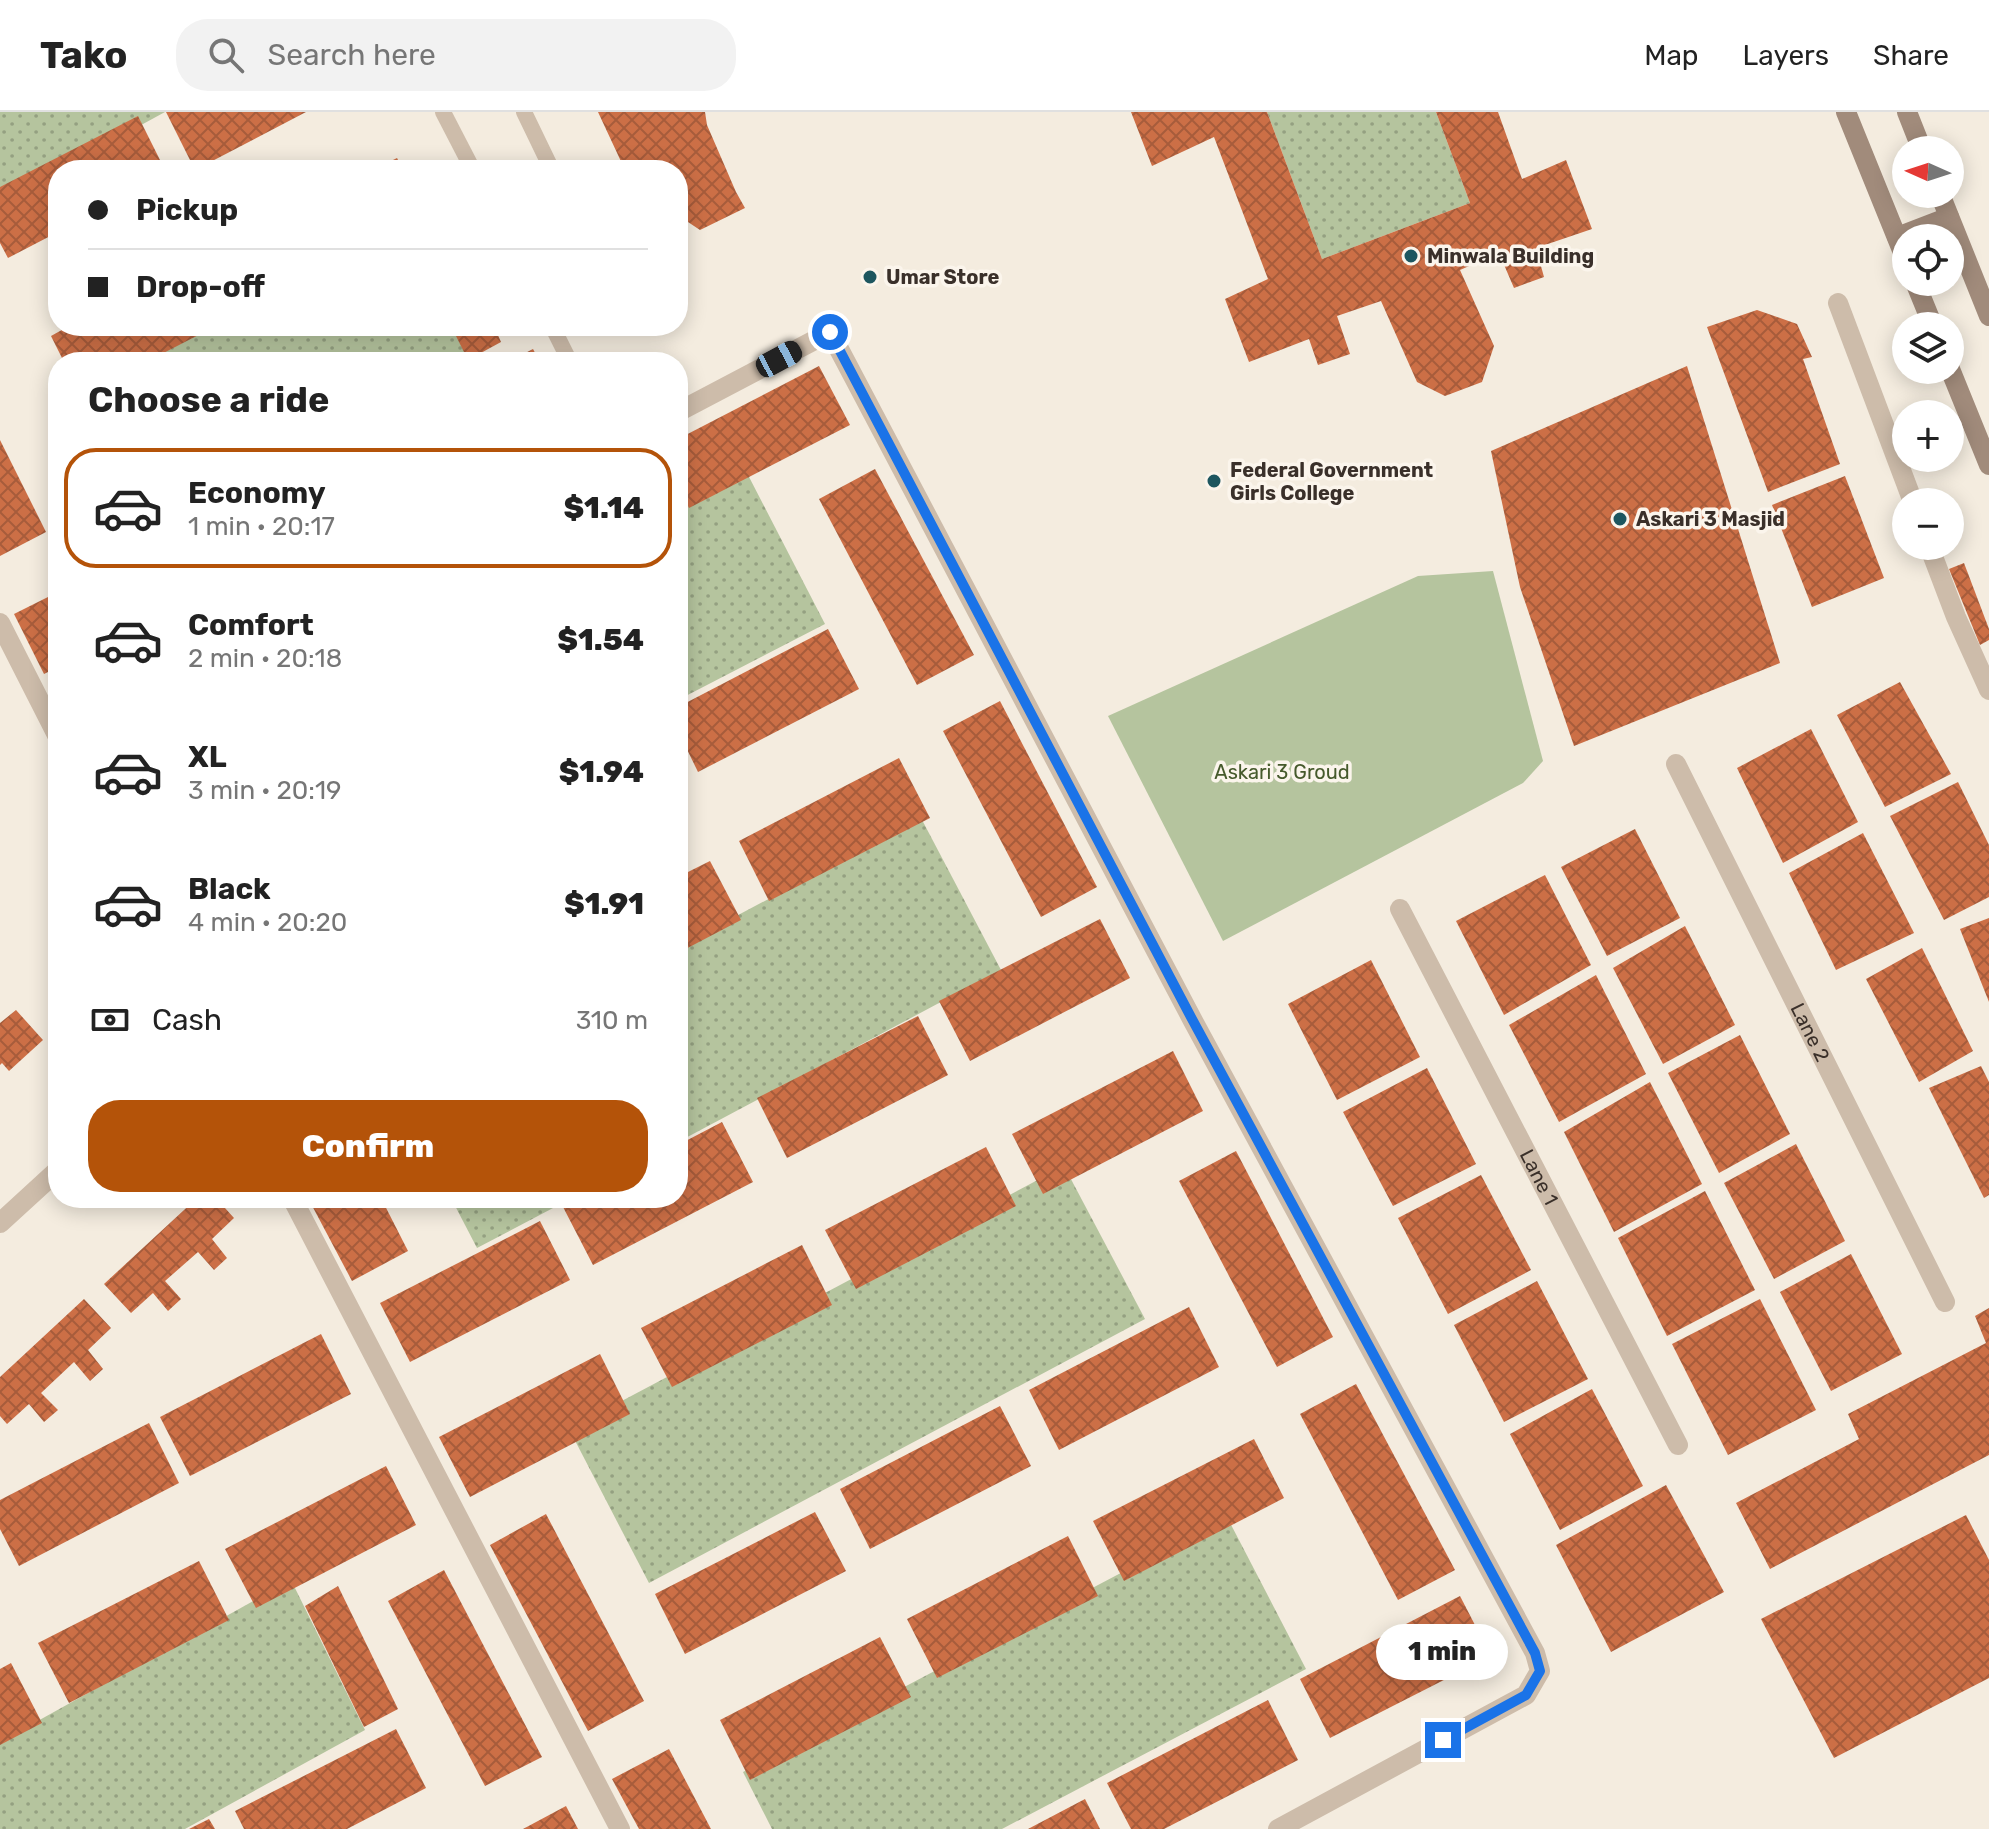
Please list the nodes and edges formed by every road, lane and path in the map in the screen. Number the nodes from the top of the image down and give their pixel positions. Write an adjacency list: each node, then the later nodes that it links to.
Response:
1 (443, 112): 6 (lane)
2 (524, 112): 7 (lane)
3 (1846, 112): 11 (main road)
4 (1907, 112): 5 (main road)
5 (1916, 136)
6 (468, 160)
7 (547, 160)
8 (1945, 208): 9 (main road)
9 (1949, 217): 10 (main road); 13 (main road)
10 (1931, 224)
11 (1892, 225)
12 (1838, 303): 17 (street)
13 (1989, 316)
14 (1956, 384): 16 (main road)
15 (688, 407): 30 (street)
16 (1989, 465)
17 (1908, 488)
18 (1934, 560): 20 (street)
19 (0, 623): 21 (street)
20 (1989, 690)
21 (48, 717)
22 (1676, 764): 27 (street, Lane 2)
23 (1400, 909): 28 (street, Lane 1)
24 (48, 1179): 26 (street)
25 (297, 1208): 29 (street)
26 (0, 1223)
27 (1945, 1302)
28 (1678, 1445)
29 (620, 1829)
30 (1278, 1829)

